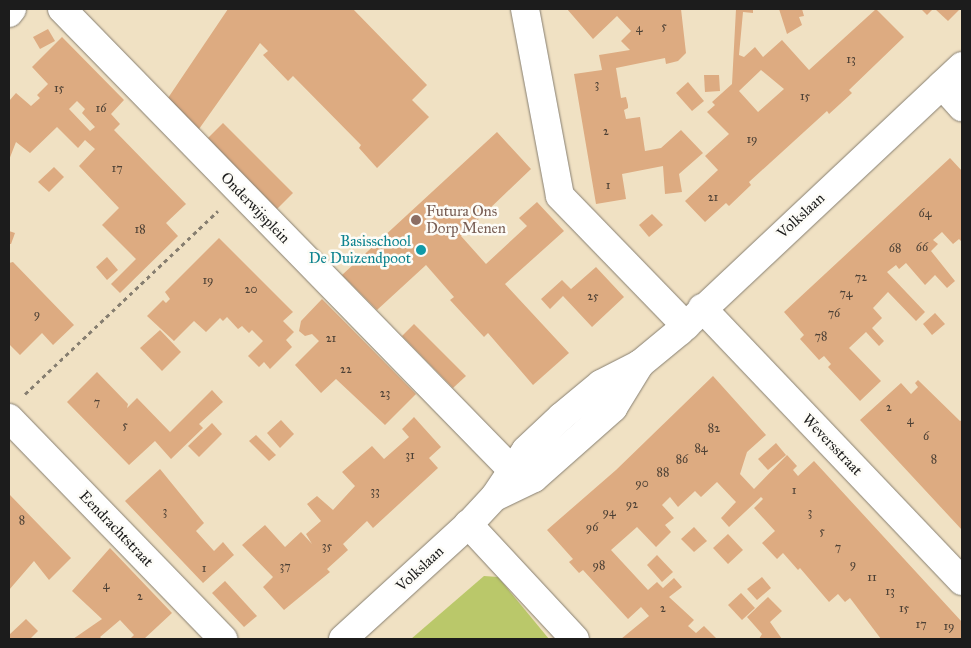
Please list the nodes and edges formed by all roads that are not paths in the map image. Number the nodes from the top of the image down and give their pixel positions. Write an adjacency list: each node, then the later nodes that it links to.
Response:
1 (12, 9): 4 (street)
2 (62, 9): 11 (street, Onderwijsplein)
3 (524, 9): 8 (street)
4 (9, 13)
5 (962, 66): 6 (street, Volkslaan)
6 (942, 85): 7 (street); 8 (street, Volkslaan)
7 (962, 107)
8 (694, 317): 9 (street, Volkslaan); 14 (street, Weversstraat)
9 (640, 364): 11 (street, Volkslaan); 12 (street, Volkslaan)
10 (16, 407): 15 (street, Eendrachtstraat)
11 (513, 471): 12 (street, Volkslaan)
12 (495, 496): 13 (street, Volkslaan)
13 (468, 524): 16 (street, Volkslaan); 17 (street)
14 (962, 581)
15 (223, 639)
16 (343, 639)
17 (576, 639)

